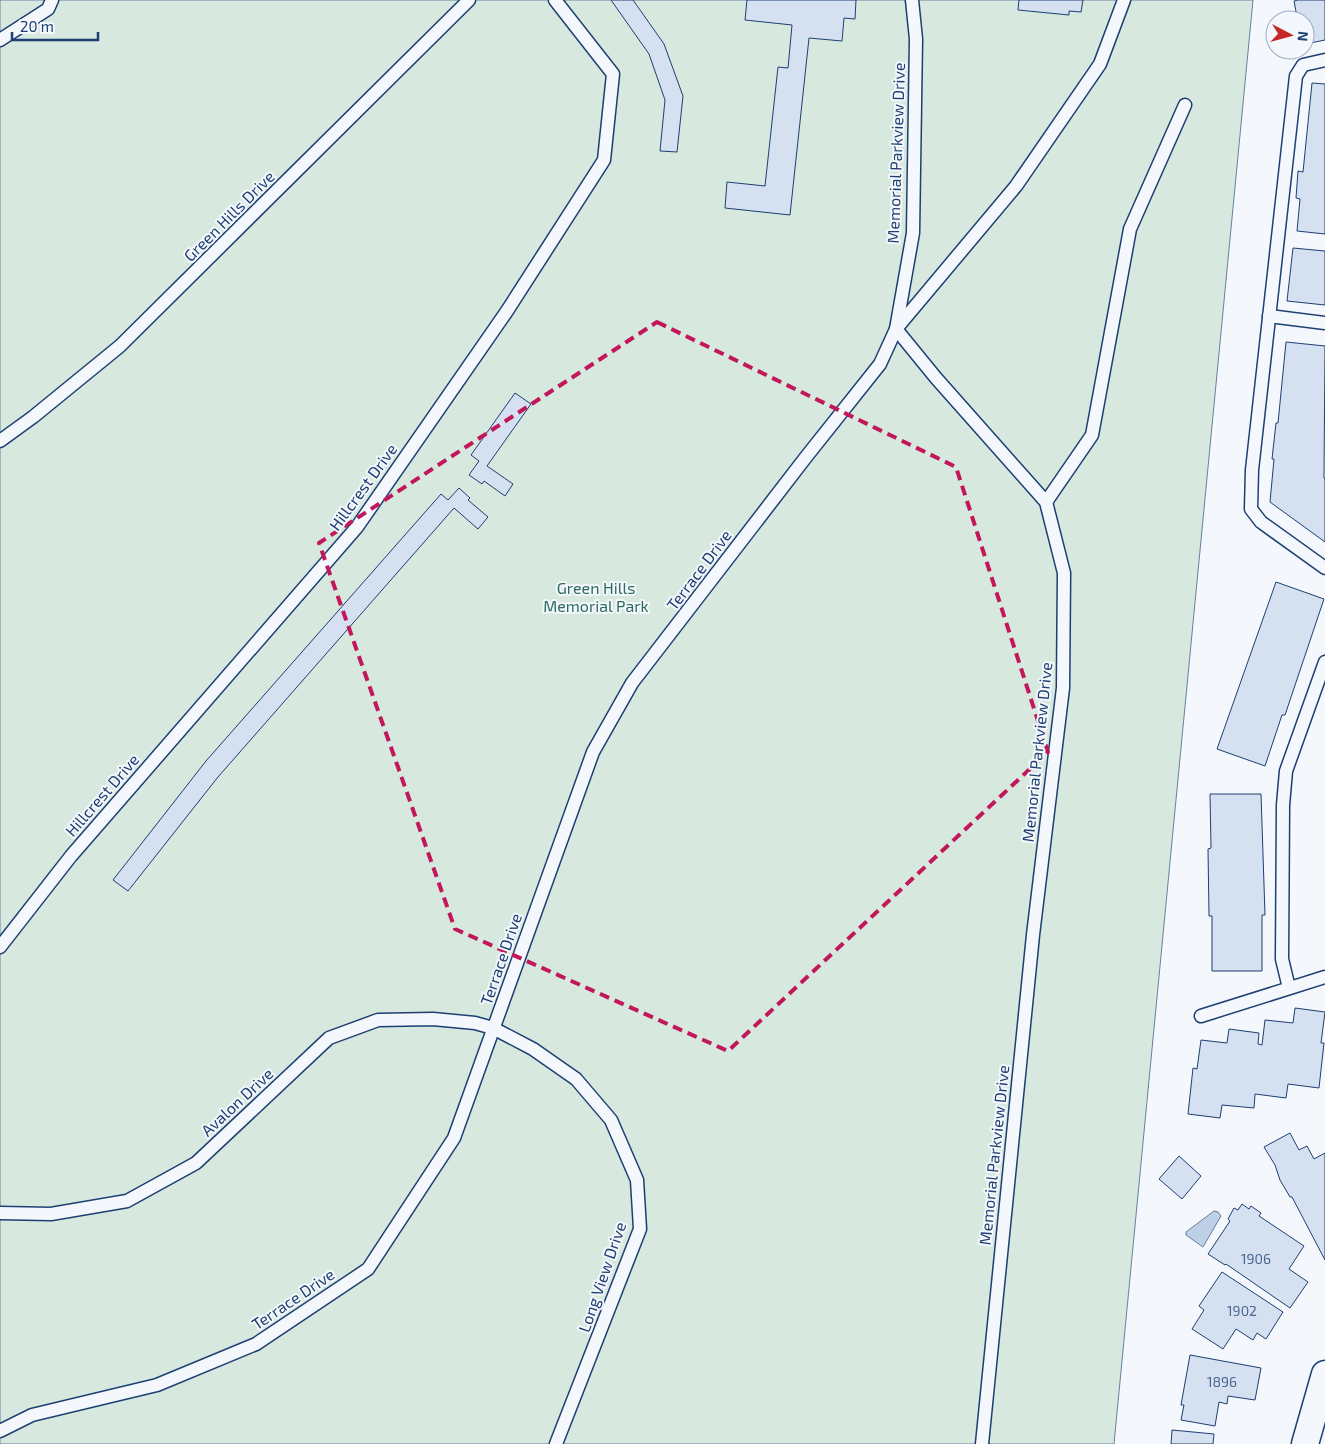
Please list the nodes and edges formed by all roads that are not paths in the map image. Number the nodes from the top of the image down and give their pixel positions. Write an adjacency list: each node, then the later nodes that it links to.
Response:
1 (52, 0): 6 (lane)
2 (469, 0): 12 (lane, Green Hills Drive)
3 (556, 0): 16 (lane, Hillcrest Drive)
4 (912, 0): 11 (lane, Memorial Parkview Drive)
5 (1124, 0): 11 (lane)
6 (0, 40)
7 (1325, 60): 9 (lane)
8 (1184, 105): 13 (lane)
9 (1269, 316): 10 (lane); 14 (lane)
10 (1325, 323)
11 (896, 329): 13 (lane, Memorial Parkview Drive); 20 (lane, Terrace Drive)
12 (0, 441)
13 (1046, 502): 25 (lane, Memorial Parkview Drive)
14 (1325, 568)
15 (1325, 662): 18 (lane)
16 (0, 947)
17 (1325, 977): 18 (lane)
18 (1289, 988): 19 (lane)
19 (1201, 1016)
20 (493, 1028): 21 (lane, Avalon Drive); 23 (lane, Terrace Drive); 24 (lane, Long View Drive)
21 (0, 1213)
22 (1325, 1374): 26 (street)
23 (0, 1432)
24 (556, 1444)
25 (982, 1444)
26 (1305, 1444)

